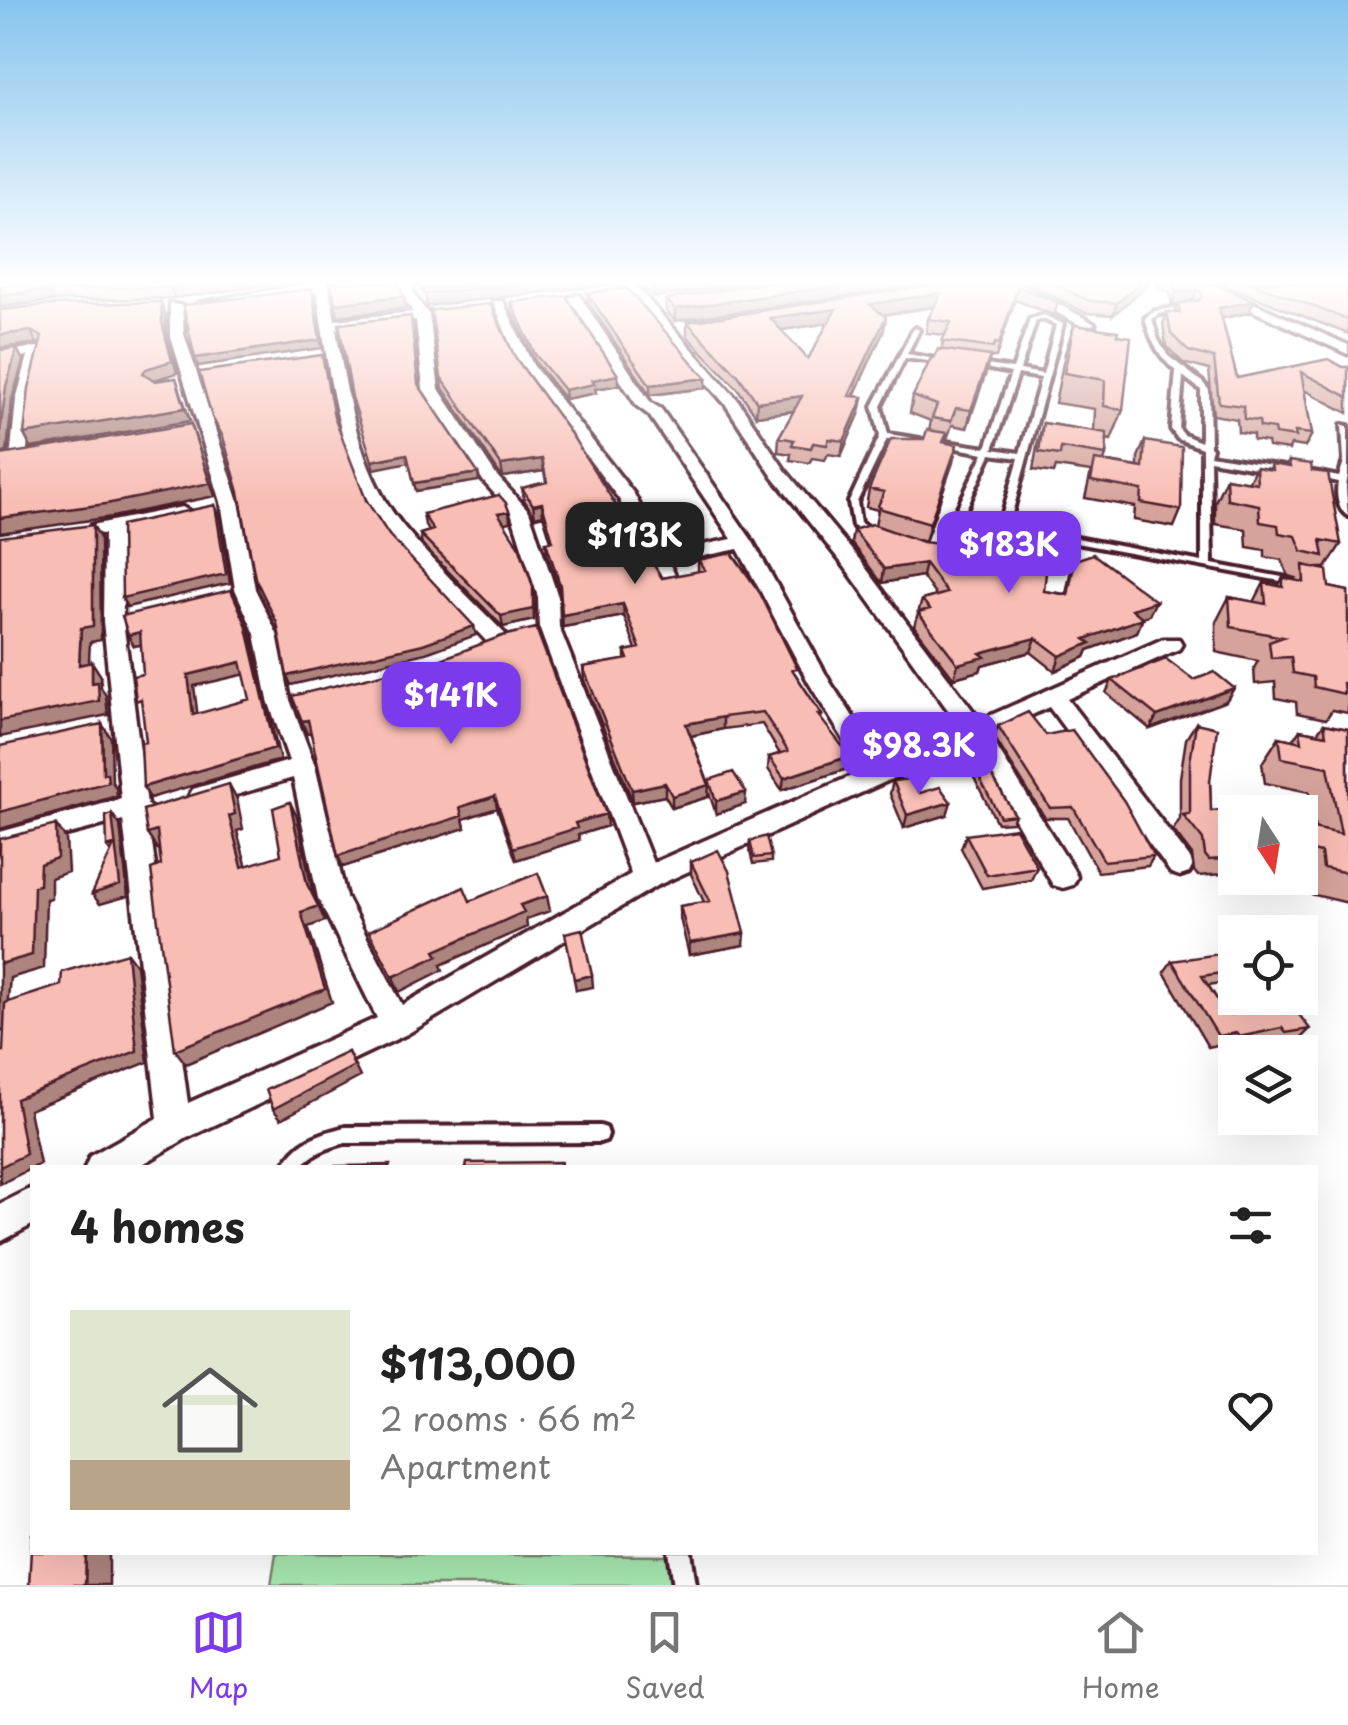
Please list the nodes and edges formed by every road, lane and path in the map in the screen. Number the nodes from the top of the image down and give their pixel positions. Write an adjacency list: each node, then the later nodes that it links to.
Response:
1 (37, 356): 21 (street)
2 (184, 356): 24 (street)
3 (324, 356): 35 (street)
4 (431, 356): 35 (street)
5 (521, 356): 30 (street)
6 (616, 356): 30 (street)
7 (699, 356): 38 (street)
8 (906, 356): 13 (lane); 16 (lane)
9 (1021, 356): 13 (lane)
10 (1050, 356): 14 (lane)
11 (1164, 356): 12 (lane)
12 (1180, 370): 18 (lane); 18 (lane)
13 (1016, 371): 14 (lane); 17 (lane)
14 (1044, 376): 20 (lane)
15 (1345, 427): 22 (lane)
16 (884, 436): 17 (lane); 29 (lane)
17 (989, 450): 20 (lane); 31 (lane)
18 (1208, 453): 23 (lane); 33 (lane)
19 (37, 456): 21 (street)
20 (1021, 456): 27 (lane)
21 (9, 460)
22 (1348, 461): 23 (lane)
23 (1341, 480): 25 (lane)
24 (215, 505): 26 (street); 39 (street)
25 (1348, 513)
26 (113, 527): 28 (street); 41 (street)
27 (1004, 527): 31 (lane); 33 (lane)
28 (76, 532)
29 (892, 539)
30 (744, 542): 40 (street)
31 (967, 544): 32 (lane)
32 (948, 552)
33 (1208, 564): 34 (lane)
34 (1320, 588)
35 (515, 635): 45 (street)
36 (1171, 644): 37 (street)
37 (1052, 695): 38 (street); 43 (street)
38 (974, 730): 40 (street); 44 (street)
39 (303, 766): 41 (street); 46 (street)
40 (878, 775): 45 (street)
41 (136, 816): 42 (street); 47 (street)
42 (0, 842)
43 (1180, 866)
44 (1063, 877)
45 (646, 878): 46 (street)
46 (396, 1024): 47 (street)
47 (176, 1126): 49 (street)
48 (600, 1134): 50 (lane)
49 (107, 1165)
50 (292, 1165)
51 (30, 1207): 52 (street)
52 (0, 1224)
53 (680, 1555): 54 (lane)
54 (685, 1585)

